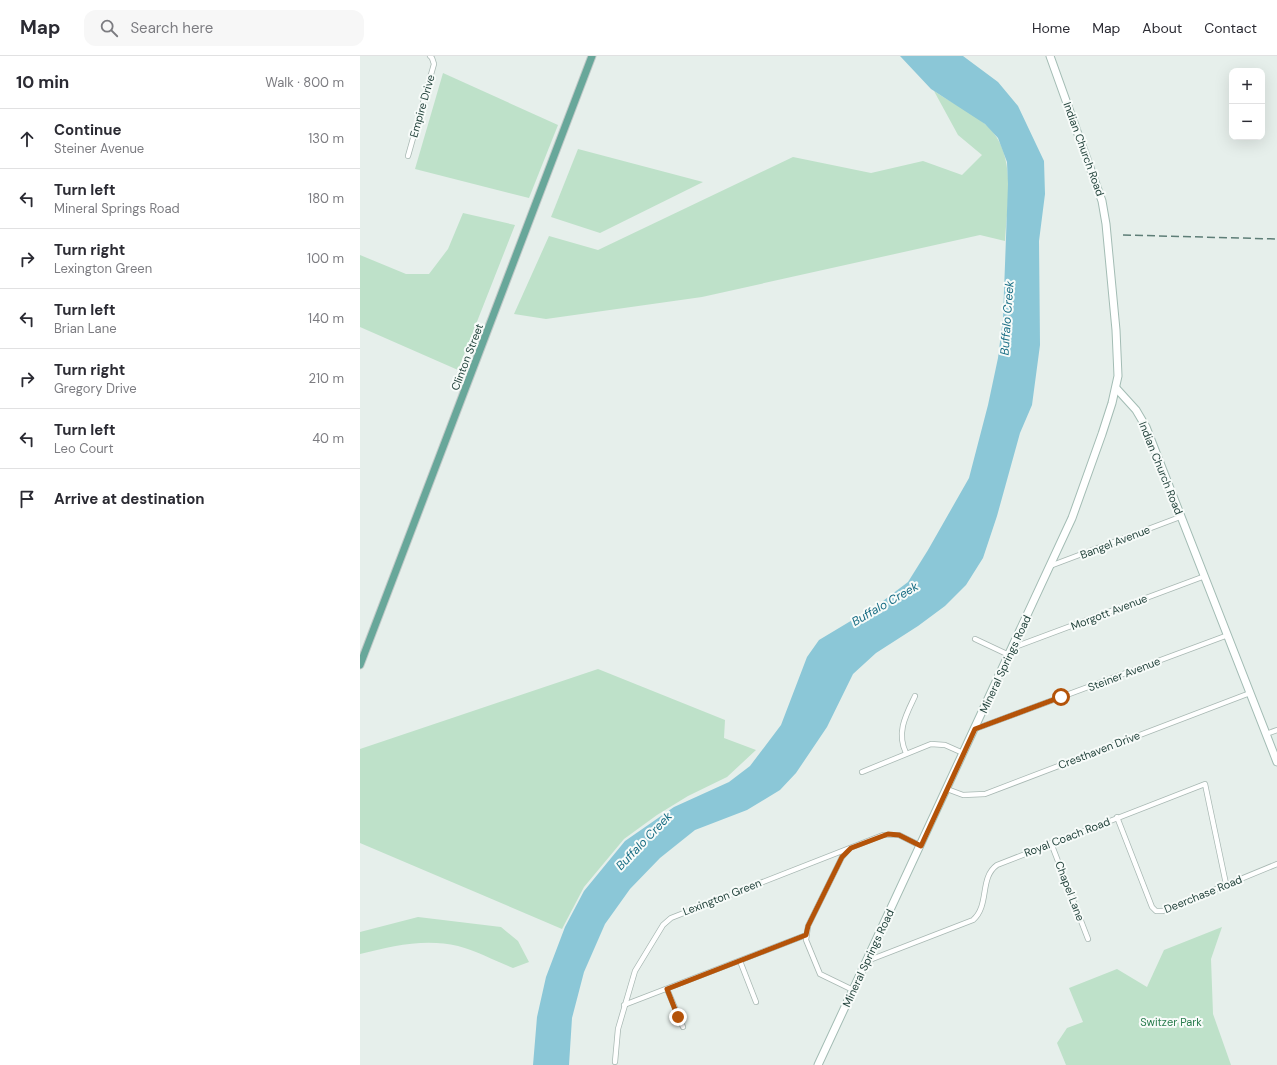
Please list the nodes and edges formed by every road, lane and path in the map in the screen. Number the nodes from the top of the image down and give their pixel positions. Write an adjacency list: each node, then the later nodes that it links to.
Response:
1 (430, 56): 4 (street, Empire Drive)
2 (592, 56): 12 (main road, Clinton Street)
3 (1050, 56): 5 (street, Indian Church Road)
4 (408, 156)
5 (1116, 388): 6 (street, Indian Church Road); 7 (street, Mineral Springs Road)
6 (1180, 517): 7 (street, Bangel Avenue); 8 (street, Indian Church Road)
7 (1050, 566): 11 (street, Mineral Springs Road)
8 (1205, 576): 9 (street, Indian Church Road); 11 (street, Morgott Avenue)
9 (1228, 635): 13 (street, Indian Church Road); 15 (street, Steiner Avenue)
10 (975, 639): 11 (street)
11 (1011, 651): 15 (street, Mineral Springs Road)
12 (360, 665)
13 (1250, 692): 17 (street, Indian Church Road); 22 (street, Cresthaven Drive)
14 (915, 696): 18 (street)
15 (975, 729): 19 (street, Mineral Springs Road)
16 (1277, 730): 17 (street)
17 (1266, 734): 20 (street, Indian Church Road)
18 (906, 753): 19 (street); 21 (street)
19 (964, 753): 22 (street, Mineral Springs Road)
20 (1277, 762)
21 (862, 772)
22 (947, 789): 25 (street, Mineral Springs Road)
23 (1117, 817): 24 (street, Royal Coach Road); 28 (street, Deerchase Road); 28 (street, Royal Coach Road)
24 (1051, 843): 30 (street, Chapel Lane); 32 (street, Royal Coach Road)
25 (921, 846): 26 (street, Lexington Green); 32 (street, Mineral Springs Road)
26 (851, 848): 29 (street); 36 (street, Lexington Green)
27 (1277, 864): 28 (street, Deerchase Road)
28 (1226, 884)
29 (806, 935): 31 (street); 34 (street)
30 (1088, 939)
31 (740, 961): 33 (street); 35 (street)
32 (867, 961): 34 (street, Mineral Springs Road)
33 (667, 989): 36 (street); 37 (street)
34 (853, 990): 39 (street, Mineral Springs Road)
35 (756, 1002)
36 (624, 1005): 38 (street, Lexington Green)
37 (683, 1027)
38 (615, 1062)
39 (818, 1065)

